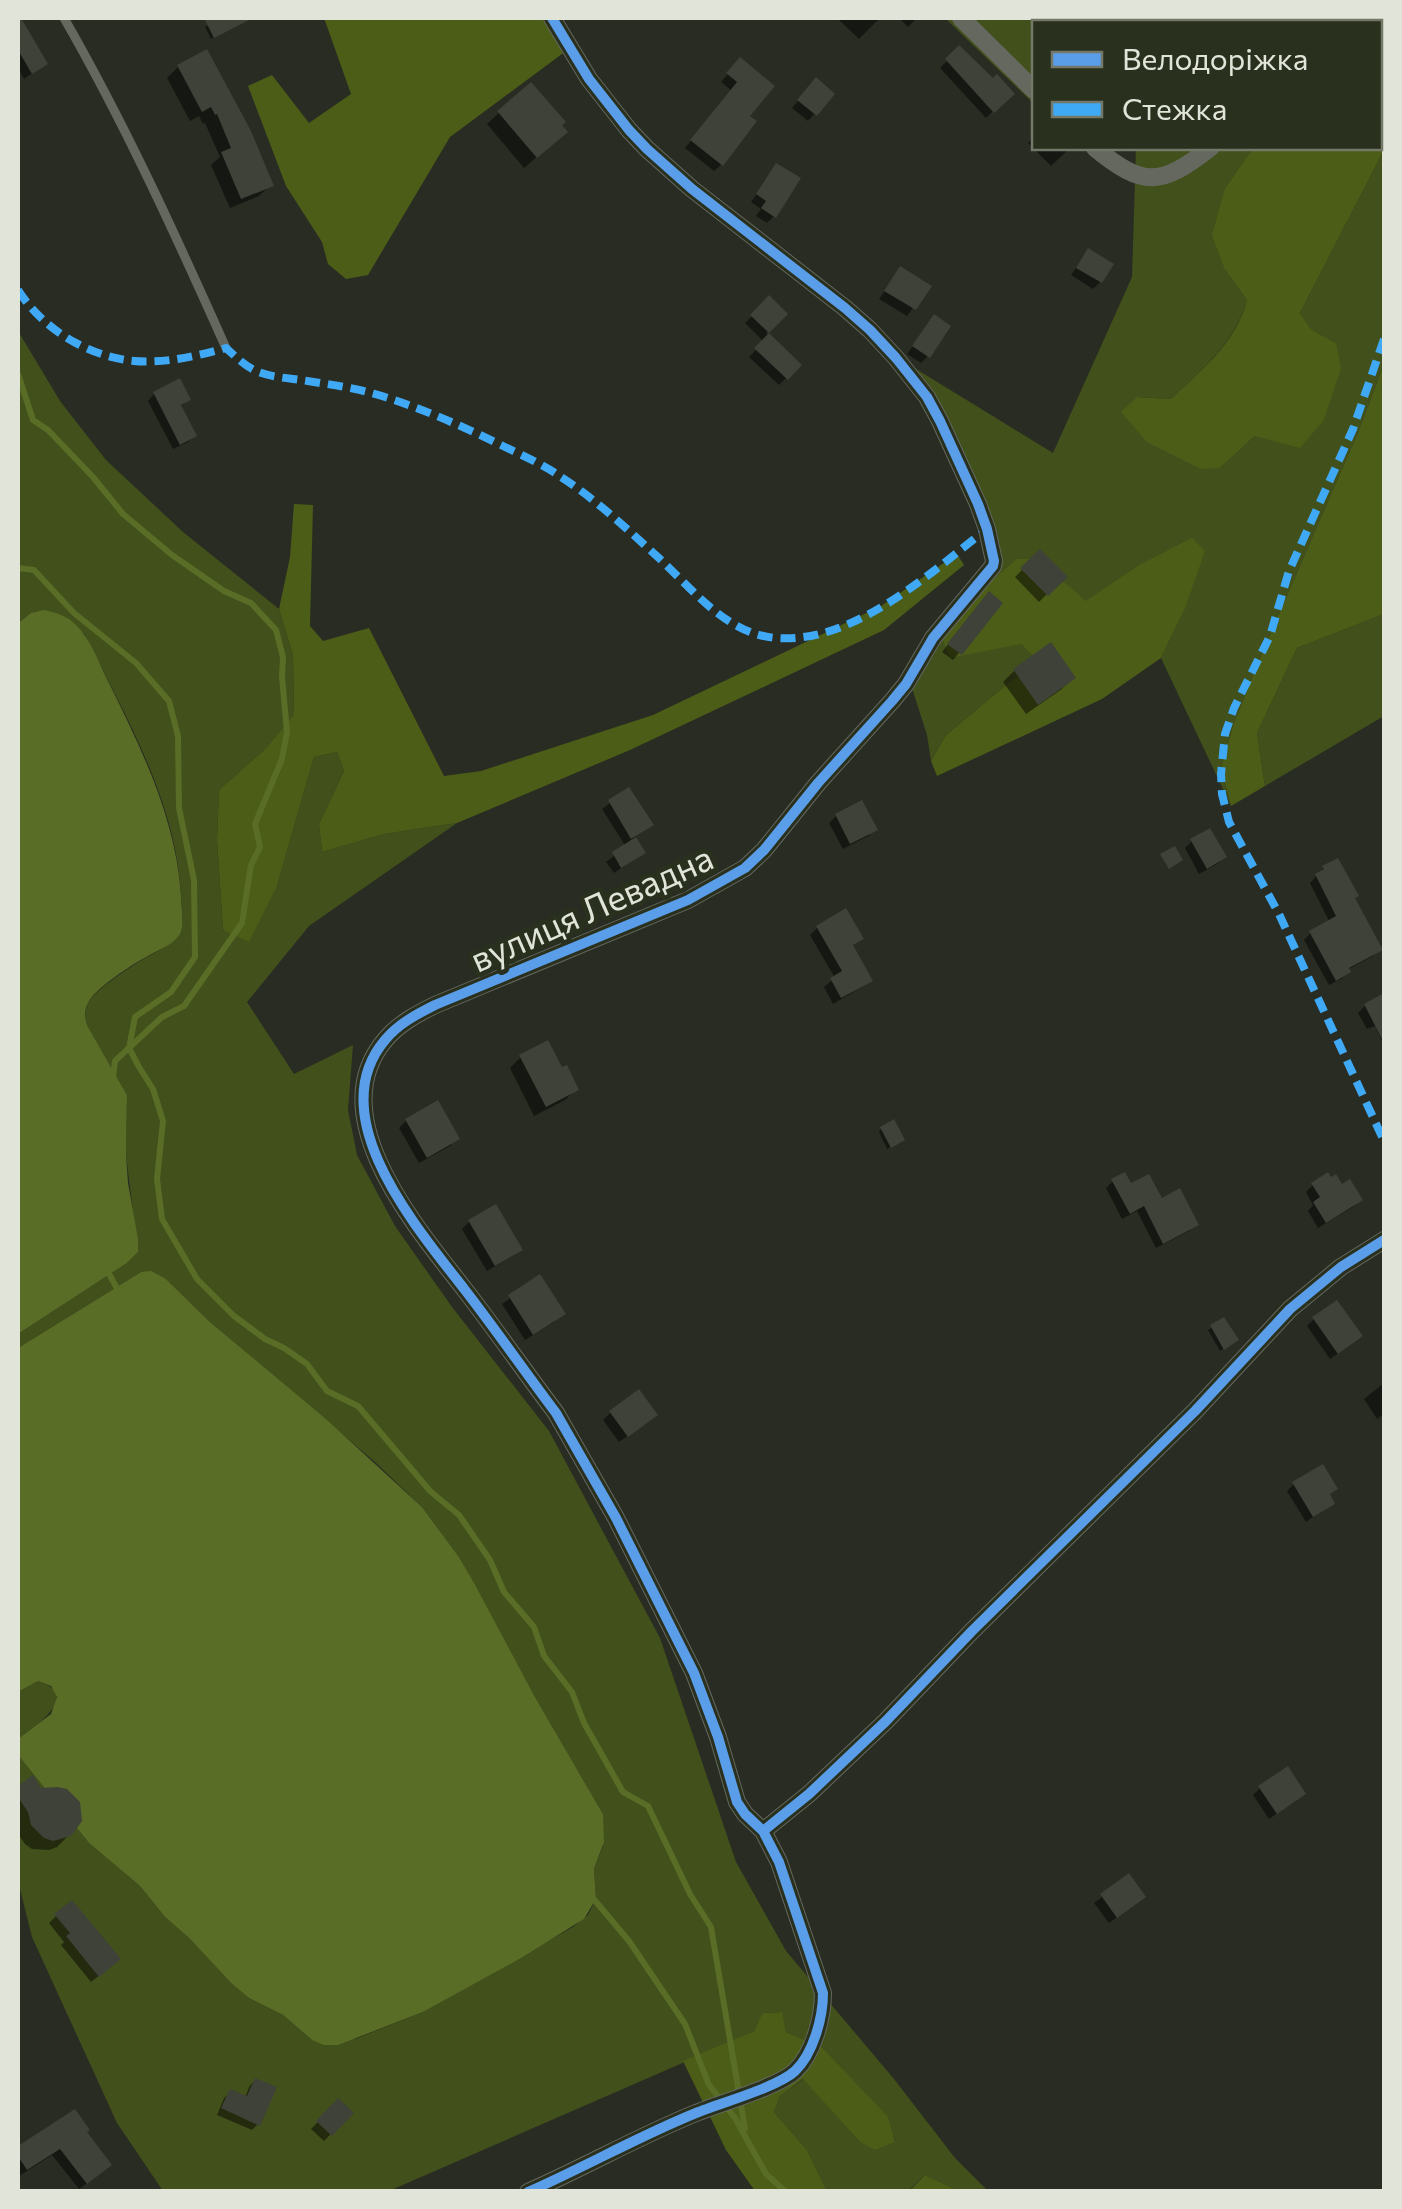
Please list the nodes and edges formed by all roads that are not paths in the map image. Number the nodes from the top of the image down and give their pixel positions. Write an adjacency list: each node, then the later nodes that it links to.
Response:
1 (64, 18): 7 (lane)
2 (552, 18): 9 (street, вулиця Левадна)
3 (961, 18): 4 (street)
4 (1032, 88)
5 (1098, 150): 6 (street)
6 (1207, 150)
7 (226, 348)
8 (1384, 1240): 9 (street)
9 (763, 1830): 10 (street)
10 (528, 2192)

